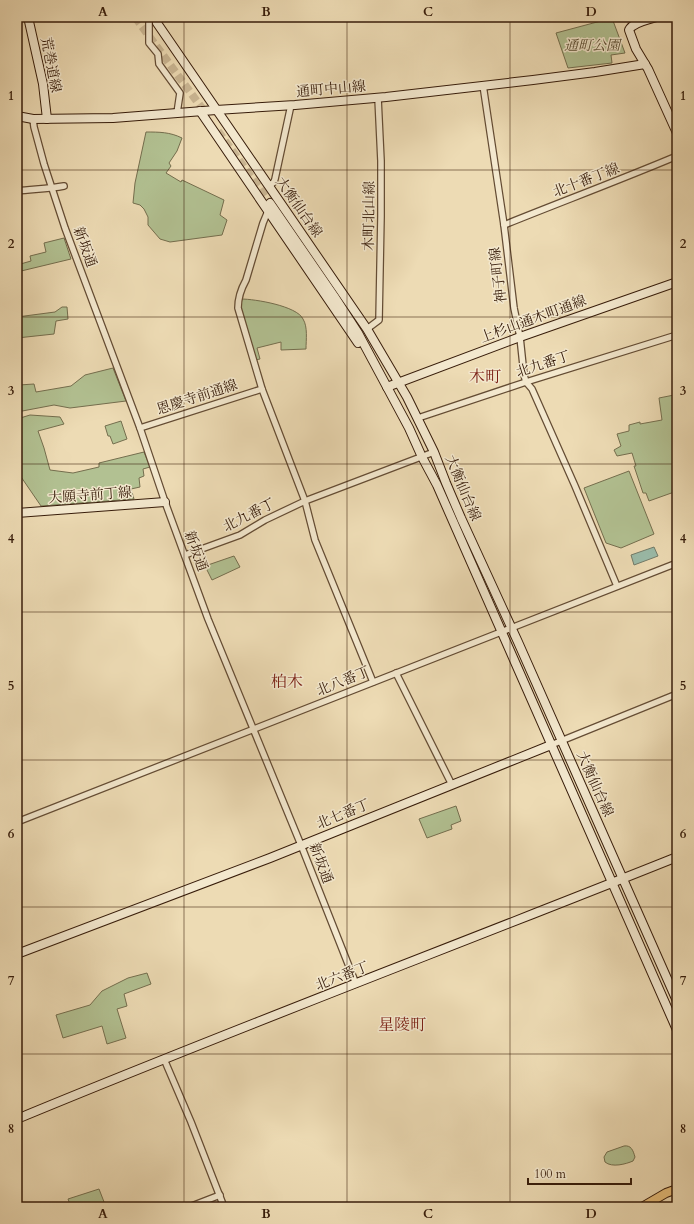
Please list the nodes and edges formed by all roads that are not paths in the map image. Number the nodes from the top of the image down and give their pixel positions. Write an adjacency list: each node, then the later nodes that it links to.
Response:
1 (28, 17): 13 (street, 荒巻道線)
2 (149, 17): 11 (street)
3 (656, 17): 5 (street)
4 (157, 23): 9 (street, 大衡仙台線)
5 (645, 64): 6 (street, 通町中山線); 15 (street)
6 (483, 85): 7 (street, 通町中山線); 22 (street, 神子町線)
7 (378, 98): 8 (street, 通町中山線); 24 (street, 木町北山線)
8 (291, 105): 9 (street, 通町中山線); 18 (street)
9 (216, 110): 10 (street, 通町中山線); 18 (street, 大衡仙台線)
10 (200, 111): 11 (street, 通町中山線); 21 (street, 大衡仙台線)
11 (177, 113): 13 (street, 通町中山線)
12 (17, 116): 14 (street, 通町中山線)
13 (47, 119): 14 (street, 通町中山線)
14 (33, 120): 19 (street, 新坂通)
15 (677, 133)
16 (677, 156): 22 (street, 北十番丁線)
17 (64, 186): 19 (street)
18 (269, 186): 24 (street, 大衡仙台線)
19 (52, 188): 20 (street); 32 (street, 新坂通)
20 (17, 192)
21 (269, 207): 29 (street, 大衡仙台線); 30 (street)
22 (504, 225): 26 (street, 神子町線)
23 (677, 282): 26 (street, 上杉山通木町通線)
24 (367, 329): 27 (street, 大衡仙台線)
25 (677, 335): 28 (street, 北九番丁)
26 (520, 337): 27 (street, 上杉山通木町通線); 28 (street, 神子町線)
27 (399, 382): 29 (street, 上杉山通木町通線); 31 (street, 大衡仙台線)
28 (526, 382): 31 (street, 北九番丁); 40 (street, 神子町線)
29 (387, 387): 34 (street, 大衡仙台線)
30 (262, 389): 32 (street, 恩慶寺前通線); 35 (street)
31 (418, 418): 33 (street, 大衡仙台線)
32 (140, 428): 36 (street, 新坂通)
33 (434, 452): 34 (street, 北九番丁); 41 (street, 大衡仙台線)
34 (422, 457): 35 (street, 北九番丁); 42 (street, 大衡仙台線)
35 (305, 501): 38 (street, 北九番丁); 44 (street)
36 (165, 502): 37 (street, 大願寺前丁線); 38 (street, 新坂通)
37 (17, 513)
38 (185, 555): 46 (street, 新坂通)
39 (677, 563): 40 (street, 北八番丁)
40 (617, 586): 41 (street, 北八番丁)
41 (511, 627): 42 (street, 北八番丁); 47 (street, 大衡仙台線)
42 (501, 631): 43 (street, 北八番丁); 48 (street, 大衡仙台線)
43 (396, 673): 44 (street, 北八番丁); 49 (street)
44 (373, 682): 46 (street, 北八番丁)
45 (677, 694): 47 (street, 北七番丁)
46 (254, 729): 50 (street, 北八番丁); 51 (street, 新坂通)
47 (561, 741): 48 (street, 北七番丁); 53 (street, 大衡仙台線)
48 (551, 745): 49 (street, 北七番丁); 54 (street, 大衡仙台線)
49 (452, 785): 51 (street, 北七番丁)
50 (17, 822)
51 (301, 845): 55 (street, 北七番丁); 56 (street, 新坂通)
52 (677, 857): 53 (street, 北六番丁)
53 (623, 879): 54 (street, 北六番丁); 57 (street, 大衡仙台線)
54 (612, 883): 56 (street, 北六番丁); 58 (street, 大衡仙台線)
55 (17, 954)
56 (356, 984): 59 (street, 北六番丁)
57 (677, 1001)
58 (677, 1029)
59 (164, 1059): 60 (street, 北六番丁); 62 (street)
60 (17, 1119)
61 (677, 1189): 63 (main road)
62 (220, 1195): 64 (street); 65 (street)
63 (654, 1204): 66 (main road)
64 (189, 1207)
65 (224, 1207)
66 (642, 1207)

